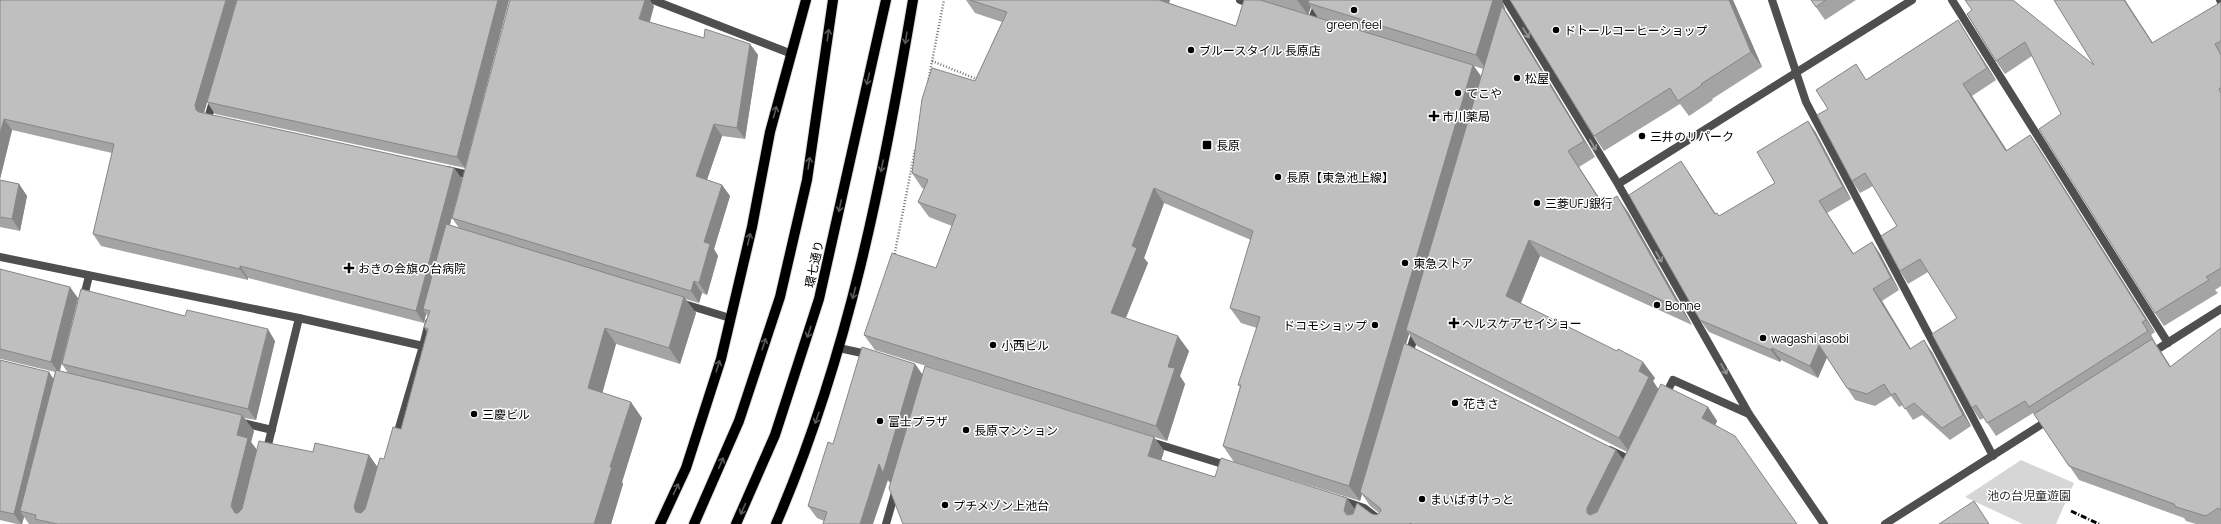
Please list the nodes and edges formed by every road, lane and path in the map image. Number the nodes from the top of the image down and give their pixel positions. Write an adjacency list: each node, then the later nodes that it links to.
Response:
1 (653, 0): 17 (street)
2 (806, 0): 17 (main road)
3 (833, 0): 61 (main road, one-way to 3)
4 (886, 0): 62 (main road, 環七通り, one-way to 62)
5 (913, 0): 40 (main road, one-way to 40)
6 (944, 0): 18 (path)
7 (1240, 0): 13 (street)
8 (1319, 0): 15 (street)
9 (1506, 0): 14 (street)
10 (1772, 0): 19 (street)
11 (1912, 0): 19 (street)
12 (1952, 0): 38 (street)
13 (1261, 7)
14 (1511, 8): 16 (street); 27 (street, one-way to 27)
15 (1311, 22)
16 (1507, 23)
17 (792, 54): 36 (main road, one-way to 17)
18 (932, 61): 20 (path); 22 (path)
19 (1795, 73): 27 (street); 52 (street)
20 (982, 81)
21 (217, 89): 23 (street)
22 (927, 90)
23 (223, 122)
24 (916, 148): 29 (path)
25 (438, 168): 26 (street)
26 (469, 175)
27 (1618, 184): 45 (street, one-way to 45)
28 (0, 257): 30 (street)
29 (892, 261)
30 (89, 276): 32 (street); 35 (street)
31 (674, 301): 36 (street)
32 (81, 306)
33 (2221, 309): 38 (street)
34 (431, 316): 39 (street)
35 (299, 318): 39 (street); 48 (street)
36 (730, 318): 60 (main road, one-way to 36)
37 (1420, 319): 43 (street)
38 (2168, 343): 42 (street)
39 (423, 346): 51 (street)
40 (840, 348): 41 (street); 63 (main road, one-way to 63)
41 (881, 358)
42 (2142, 360)
43 (1406, 364)
44 (1660, 407): 45 (street)
45 (1749, 414): 66 (street)
46 (2058, 414): 52 (street)
47 (233, 421): 48 (street)
48 (272, 430): 53 (street)
49 (1136, 437): 55 (street)
50 (1605, 447): 54 (street)
51 (392, 450)
52 (1993, 456): 67 (street)
53 (264, 459)
54 (1633, 461)
55 (1235, 468)
56 (899, 479): 64 (street)
57 (1334, 498): 58 (street)
58 (1365, 504): 59 (street); 65 (street)
59 (1361, 518)
60 (660, 524)
61 (694, 524)
62 (736, 524)
63 (776, 524)
64 (886, 524)
65 (1385, 524)
66 (1824, 524)
67 (1885, 524)

